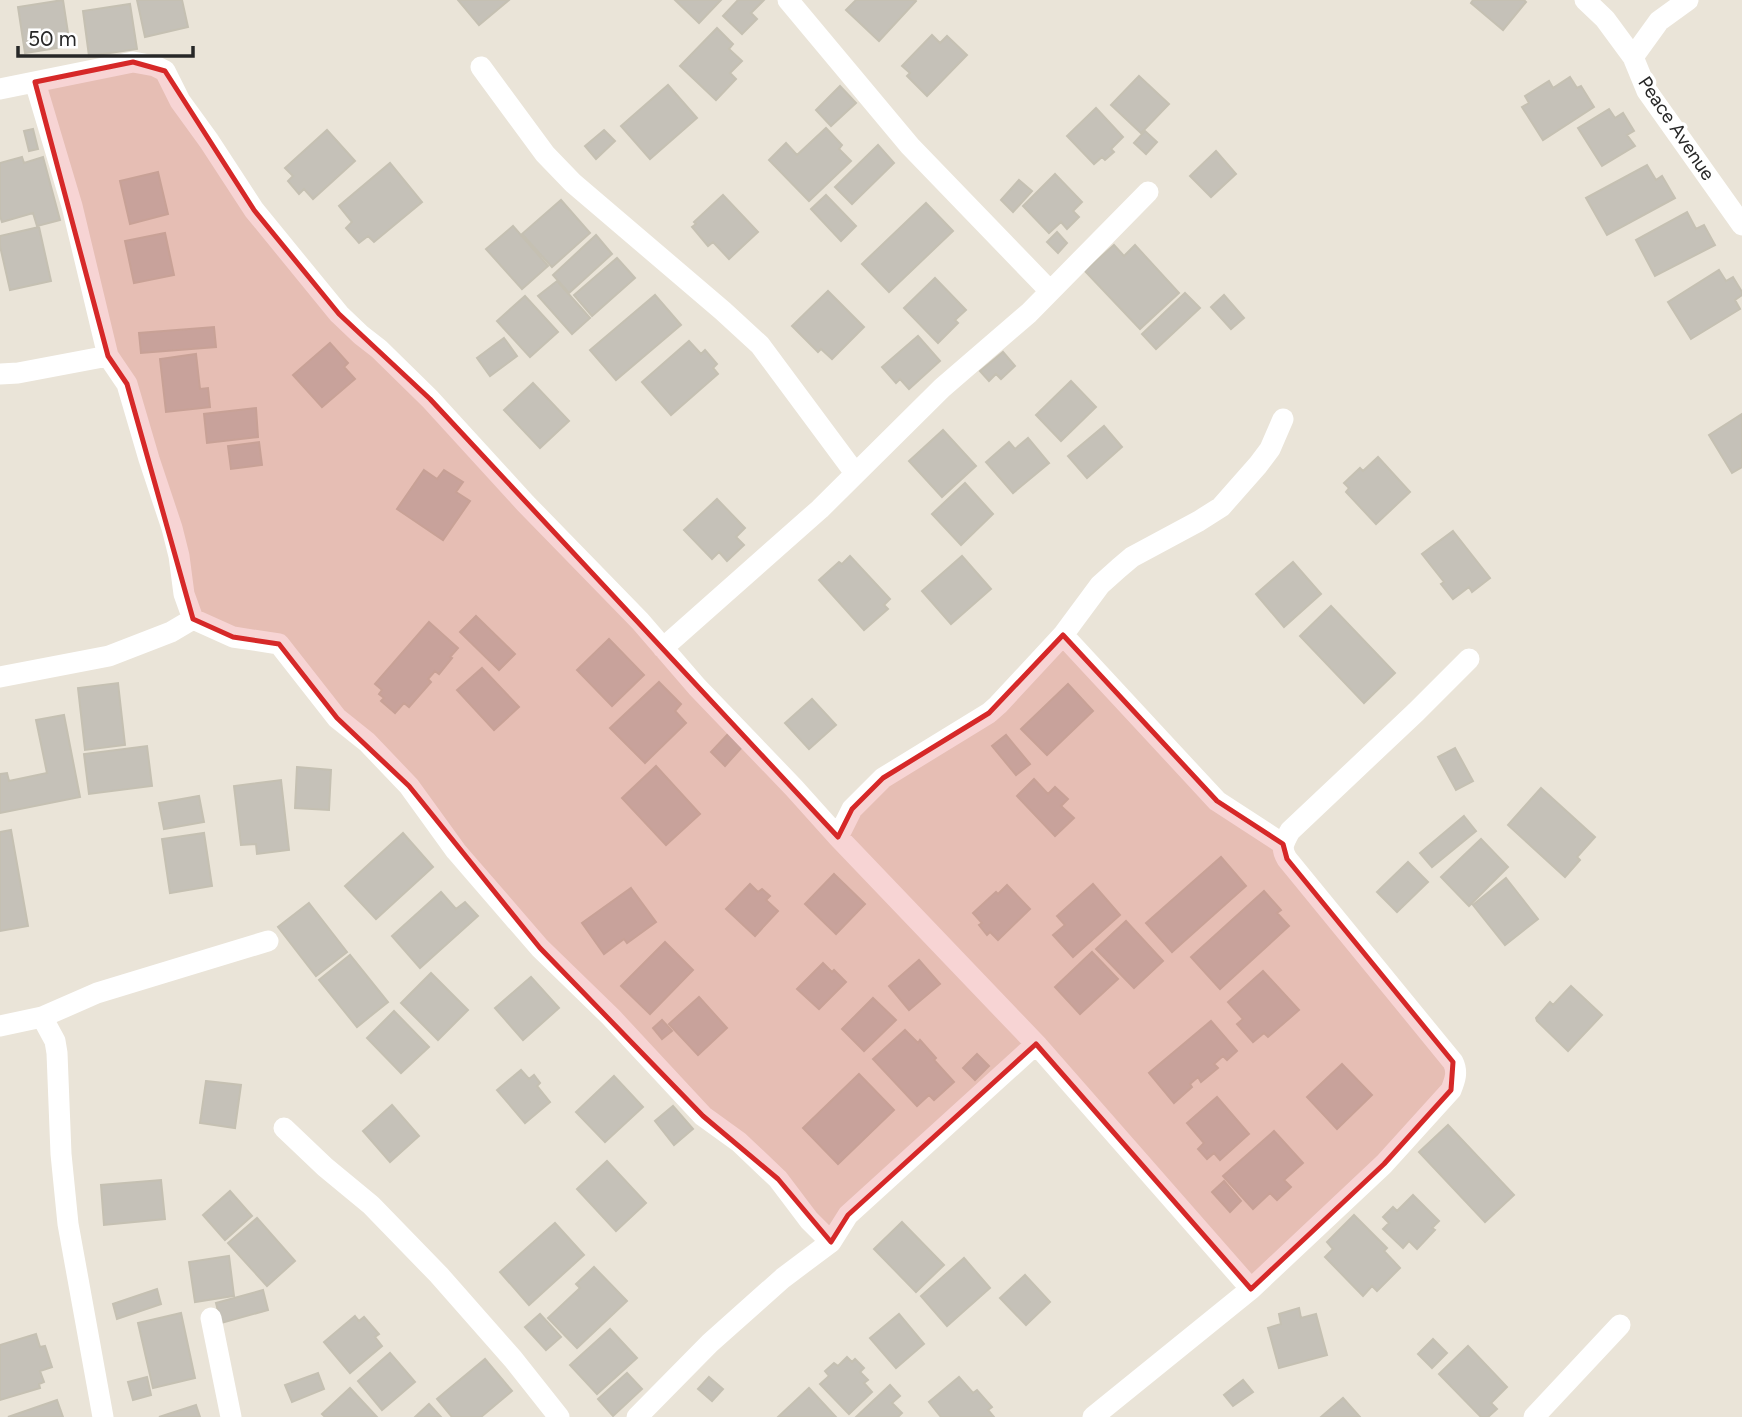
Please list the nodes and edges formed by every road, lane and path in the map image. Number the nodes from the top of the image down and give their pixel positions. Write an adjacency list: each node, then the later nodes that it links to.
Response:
1 (788, 0): 10 (street)
2 (1586, 0): 4 (street, Peace Avenue)
3 (1688, 0): 4 (street)
4 (1633, 57): 9 (street, Peace Avenue)
5 (481, 67): 14 (street)
6 (35, 82): 7 (street); 11 (street); 17 (street)
7 (0, 89)
8 (1148, 192): 10 (street)
9 (1742, 225)
10 (1050, 291): 14 (street)
11 (108, 356): 12 (street); 15 (street)
12 (0, 374)
13 (1283, 419): 16 (street)
14 (855, 473): 17 (street)
15 (193, 619): 19 (street); 27 (street)
16 (1063, 635): 20 (street); 21 (street)
17 (663, 648): 20 (street)
18 (1469, 659): 21 (street)
19 (0, 677)
20 (838, 837): 25 (street)
21 (1283, 844): 28 (street)
22 (268, 941): 23 (street)
23 (42, 1017): 24 (street); 31 (street)
24 (0, 1026)
25 (1036, 1044): 27 (street); 28 (street)
26 (284, 1128): 33 (street)
27 (831, 1242): 34 (street)
28 (1251, 1289): 35 (street)
29 (211, 1318): 32 (street)
30 (1620, 1325): 36 (street)
31 (103, 1417)
32 (231, 1417)
33 (559, 1417)
34 (637, 1417)
35 (1093, 1417)
36 (1534, 1417)

